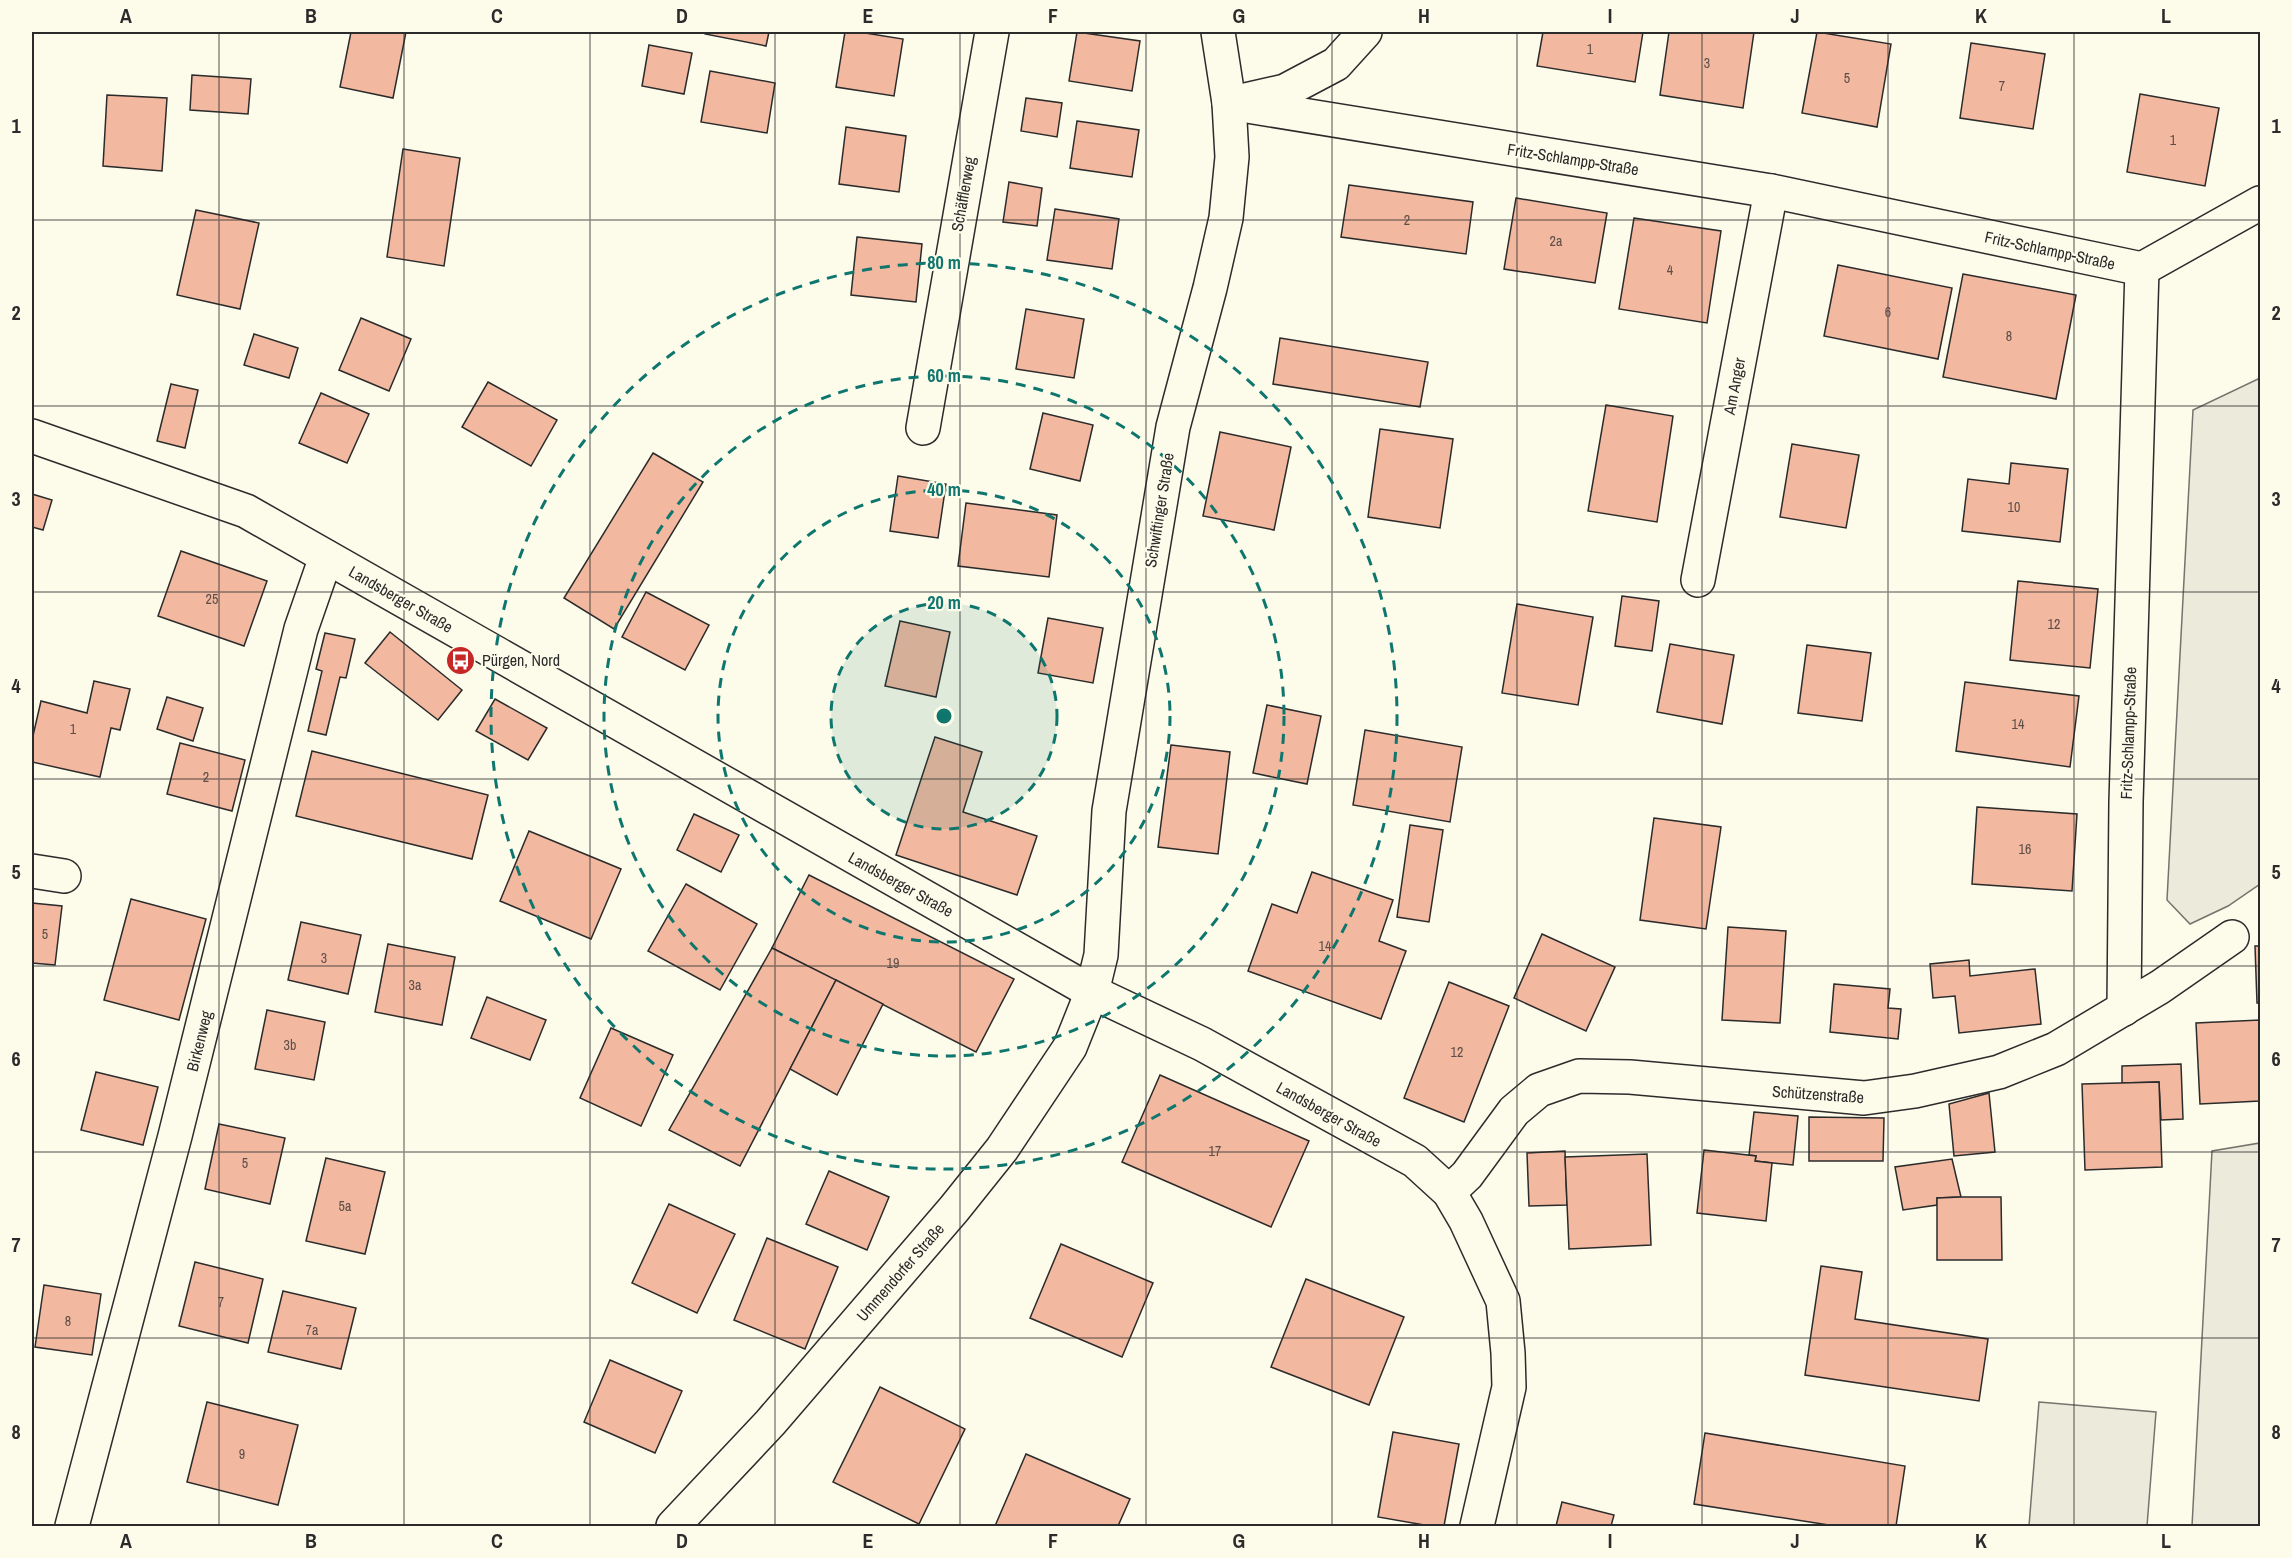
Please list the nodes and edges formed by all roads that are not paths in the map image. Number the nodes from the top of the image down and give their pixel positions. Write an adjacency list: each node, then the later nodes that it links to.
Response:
1 (992, 32): 8 (street, Schäfflerweg)
2 (1218, 32): 4 (street, Schwiftinger Straße)
3 (1365, 32): 4 (street)
4 (1229, 103): 5 (street, Fritz-Schlampp-Straße); 15 (street, Schwiftinger Straße)
5 (1771, 191): 7 (street, Fritz-Schlampp-Straße); 11 (street, Am Anger)
6 (2260, 203): 7 (street)
7 (2142, 269): 16 (street, Fritz-Schlampp-Straße)
8 (923, 428)
9 (32, 436): 10 (street, Landsberger Straße)
10 (326, 557): 15 (street, Landsberger Straße); 18 (street, Birkenweg)
11 (1698, 580)
12 (32, 871): 13 (street)
13 (64, 876)
14 (2232, 937): 16 (street, Schützenstraße)
15 (1092, 992): 17 (street, Landsberger Straße); 19 (street, Ummendorfer Straße)
16 (2124, 1009): 17 (street, Schützenstraße)
17 (1449, 1192): 20 (street, Landsberger Straße)
18 (72, 1527)
19 (673, 1527)
20 (1477, 1527)

